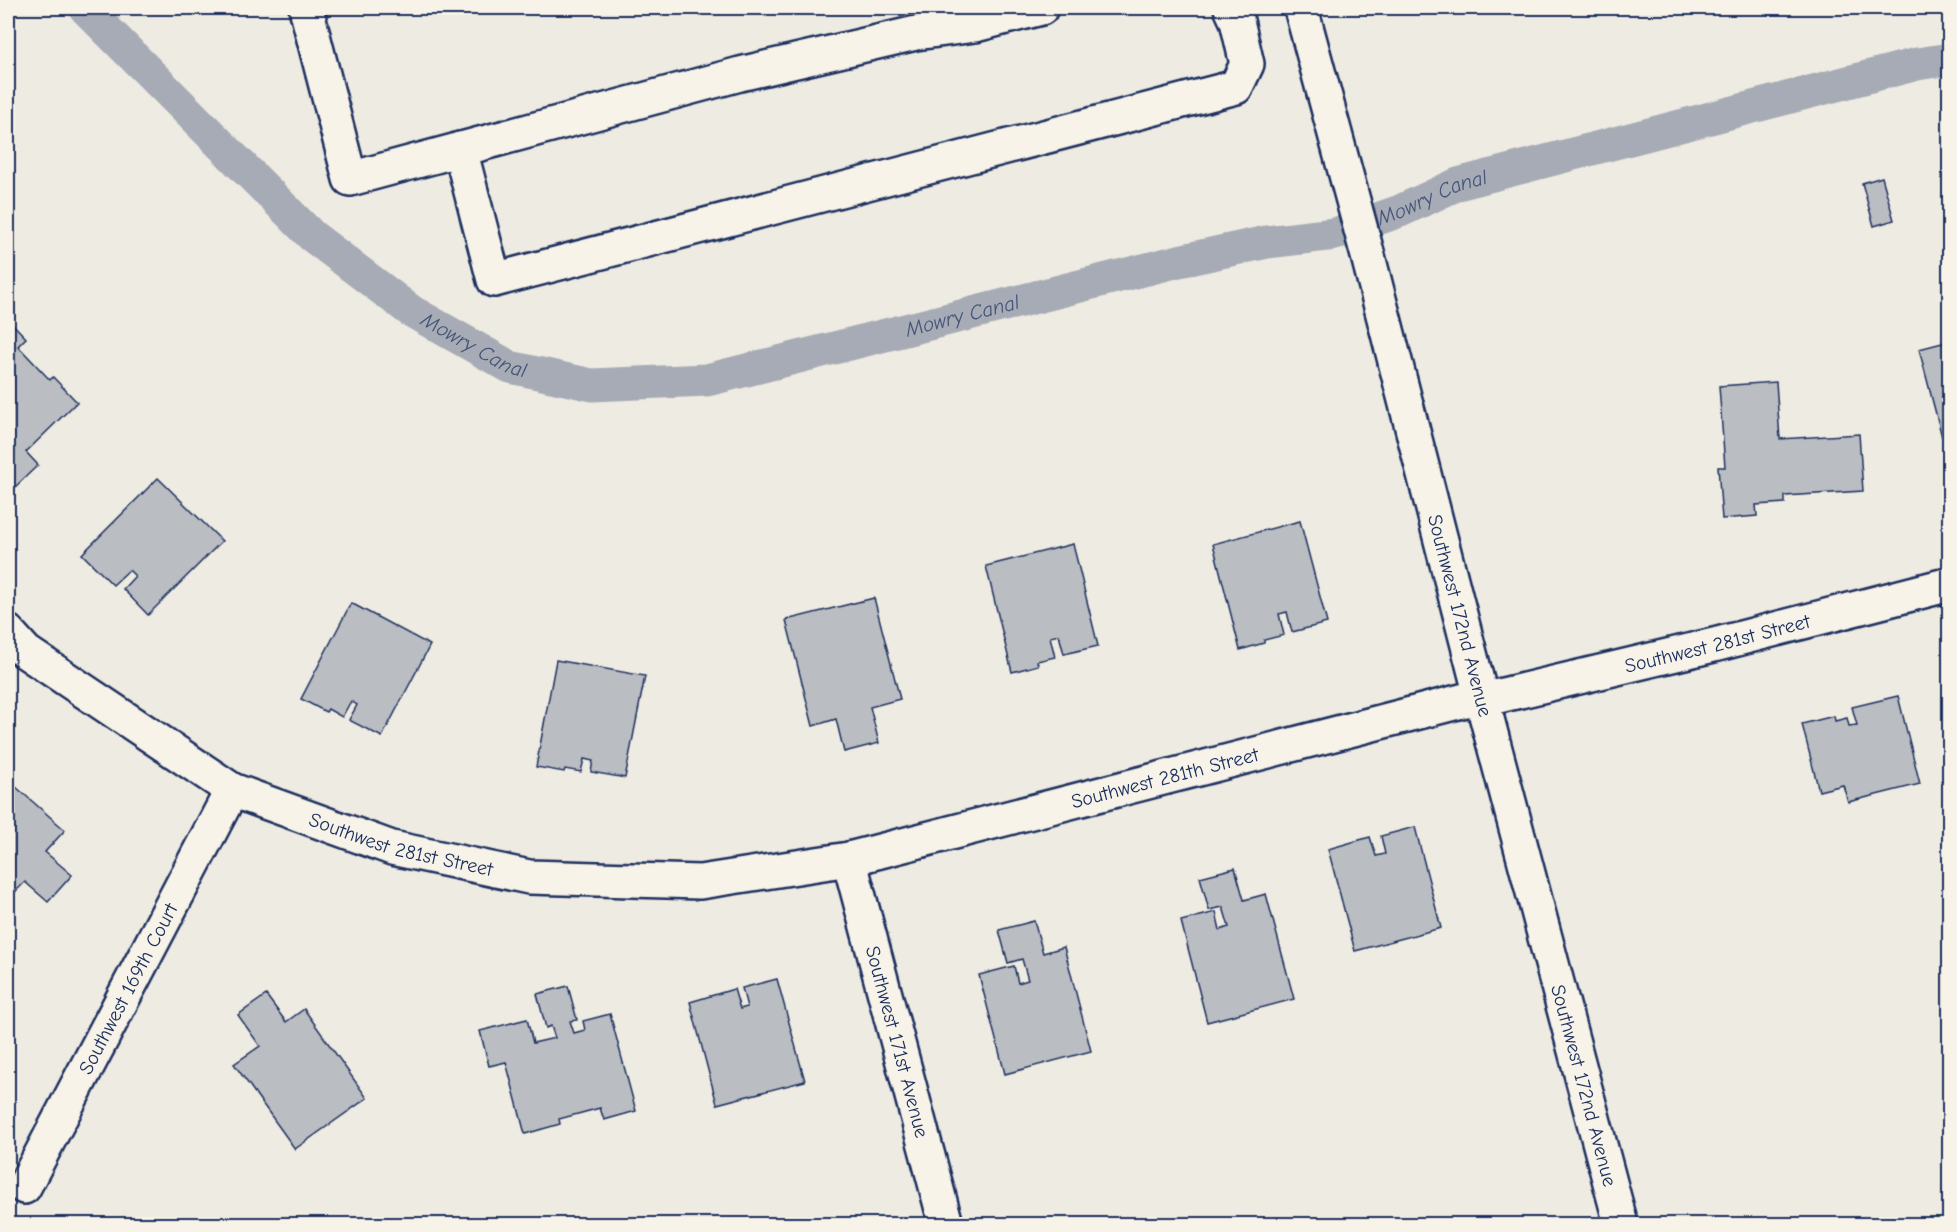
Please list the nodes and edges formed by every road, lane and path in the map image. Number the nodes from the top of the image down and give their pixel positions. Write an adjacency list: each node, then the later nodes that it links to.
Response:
1 (306, 8): 5 (street)
2 (1041, 8): 5 (street)
3 (1230, 8): 5 (street)
4 (1301, 8): 8 (street, Southwest 172nd Avenue)
5 (460, 149)
6 (1950, 584): 8 (street, Southwest 281st Street)
7 (8, 632): 9 (street, Southwest 281st Street)
8 (1482, 698): 10 (street, Southwest 281th Street); 13 (street, Southwest 172nd Avenue)
9 (232, 790): 10 (street, Southwest 281st Street); 11 (street, Southwest 169th Court)
10 (849, 859): 12 (street, Southwest 171st Avenue)
11 (24, 1187)
12 (946, 1224)
13 (1621, 1224)

